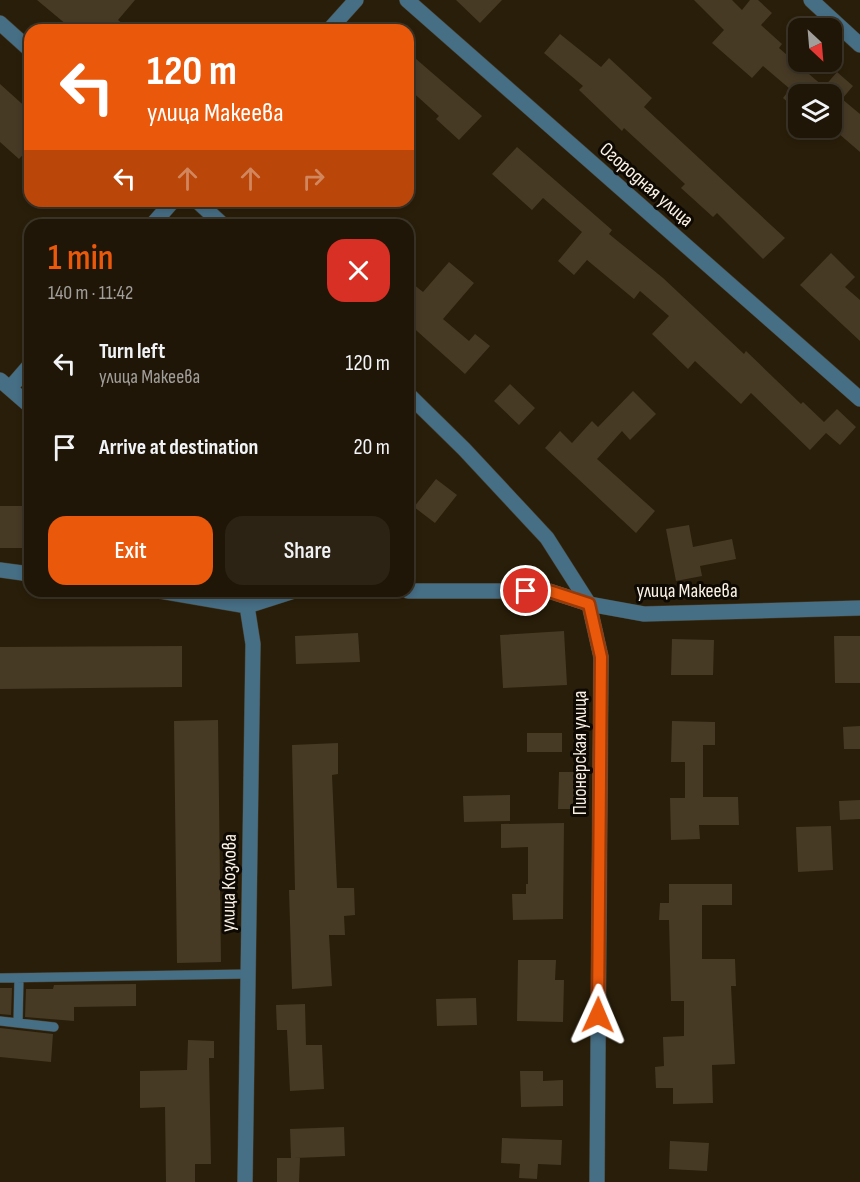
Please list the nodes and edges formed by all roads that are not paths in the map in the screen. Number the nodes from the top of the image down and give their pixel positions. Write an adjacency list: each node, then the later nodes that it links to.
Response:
1 (356, 0): 5 (street)
2 (407, 0): 14 (street, Огородная улица)
3 (811, 0): 7 (street)
4 (0, 23): 6 (street)
5 (334, 24)
6 (24, 45)
7 (860, 45)
8 (168, 207): 10 (street)
9 (204, 207): 11 (street)
10 (157, 219)
11 (216, 219)
12 (24, 370): 13 (street)
13 (5, 384): 16 (street)
14 (860, 399)
15 (414, 400): 23 (street, Пионерская улица)
16 (24, 401)
17 (0, 570): 18 (street)
18 (24, 573)
19 (414, 591): 23 (street, улица Макеева)
20 (194, 597): 24 (street)
21 (239, 597): 24 (street)
22 (275, 597): 24 (street)
23 (589, 604): 25 (street, улица Макеева); 33 (street, Пионерская улица)
24 (247, 606): 26 (street, улица Козлова)
25 (860, 608)
26 (248, 974): 28 (lane); 32 (street, улица Козлова)
27 (0, 978): 28 (lane)
28 (19, 978): 30 (lane)
29 (0, 1021): 30 (lane)
30 (18, 1023): 31 (lane)
31 (54, 1027)
32 (245, 1182)
33 (597, 1182)

